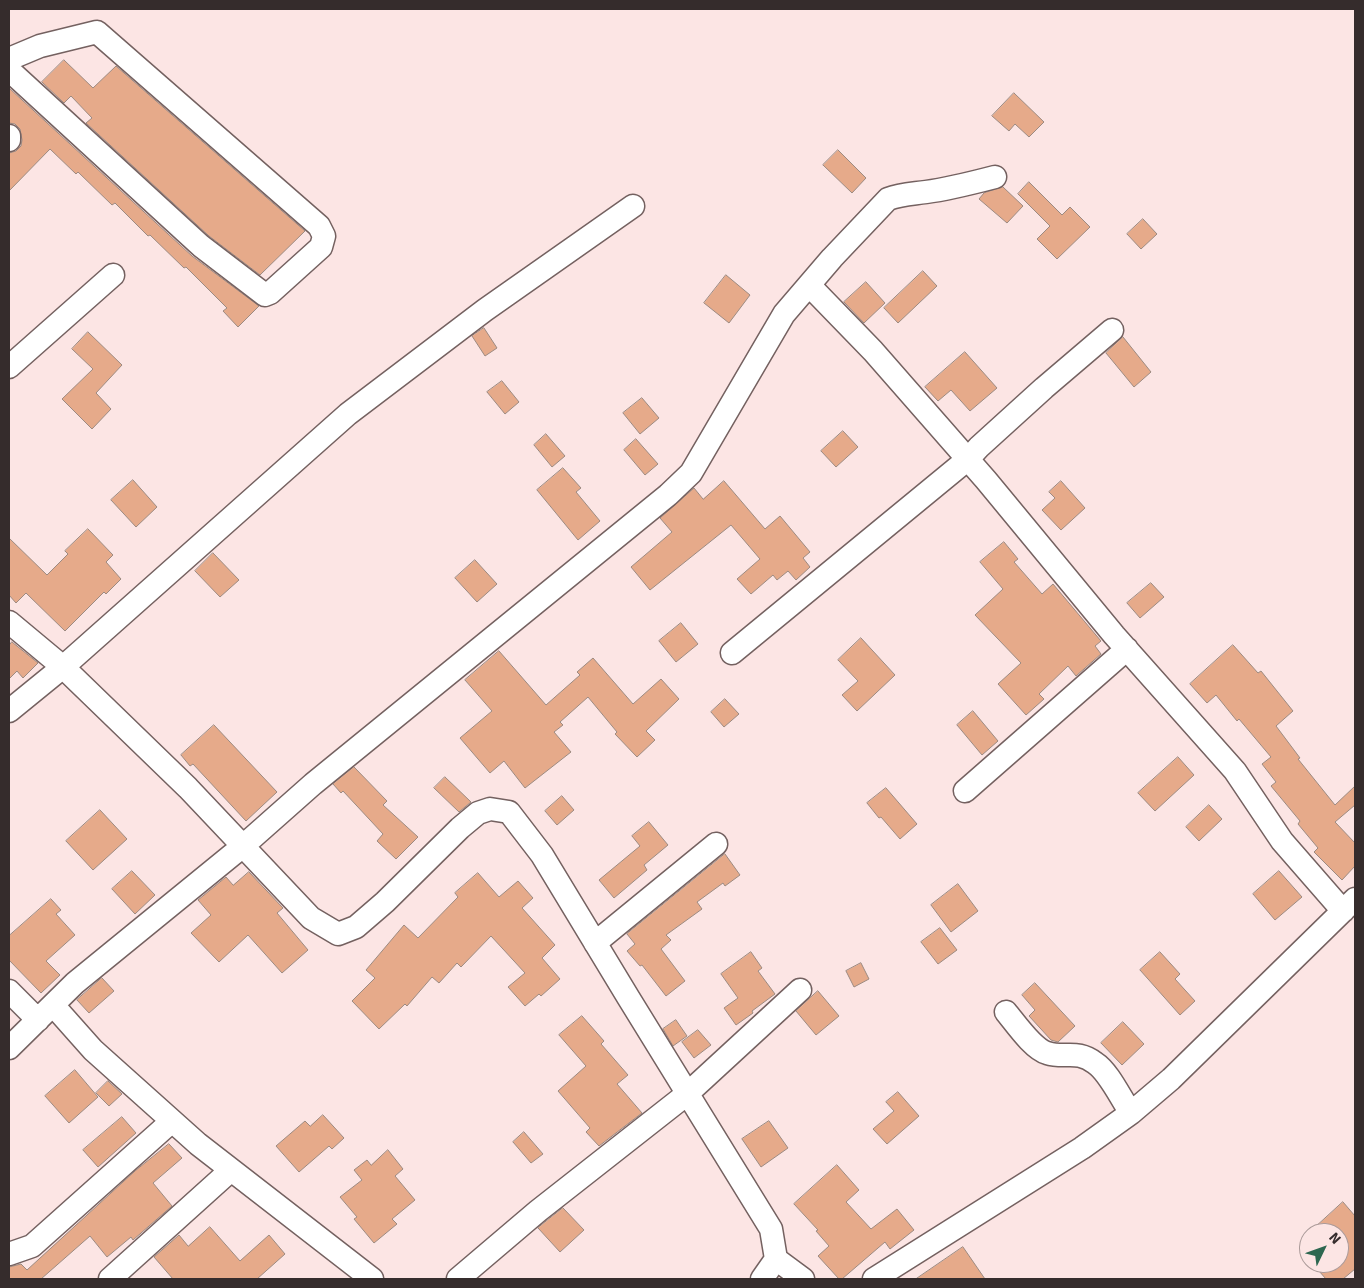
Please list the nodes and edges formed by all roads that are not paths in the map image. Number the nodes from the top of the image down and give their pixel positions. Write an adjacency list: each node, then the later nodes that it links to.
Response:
1 (9, 59): 2 (street)
2 (9, 70)
3 (9, 136): 4 (street)
4 (9, 140)
5 (995, 176): 8 (street)
6 (633, 206): 15 (street)
7 (113, 275): 10 (street)
8 (808, 285): 11 (street); 19 (street)
9 (1112, 330): 11 (street)
10 (9, 367)
11 (968, 459): 13 (street); 14 (street)
12 (9, 622): 15 (street)
13 (1127, 649): 17 (street); 20 (street)
14 (732, 653)
15 (63, 667): 16 (street); 19 (street)
16 (9, 711)
17 (965, 791)
18 (716, 844): 21 (street)
19 (243, 846): 21 (street); 24 (street)
20 (1349, 905): 28 (street)
21 (594, 943): 27 (street)
22 (800, 990): 27 (street)
23 (9, 991): 24 (street)
24 (46, 1012): 26 (street); 29 (street)
25 (1006, 1012): 28 (street)
26 (9, 1048)
27 (687, 1094): 32 (street); 35 (street)
28 (1131, 1113): 38 (street)
29 (172, 1121): 30 (street); 31 (street)
30 (231, 1170): 33 (street); 34 (street)
31 (9, 1254)
32 (776, 1259): 36 (street); 37 (street)
33 (110, 1279)
34 (372, 1279)
35 (458, 1279)
36 (762, 1279)
37 (803, 1279)
38 (874, 1279)

